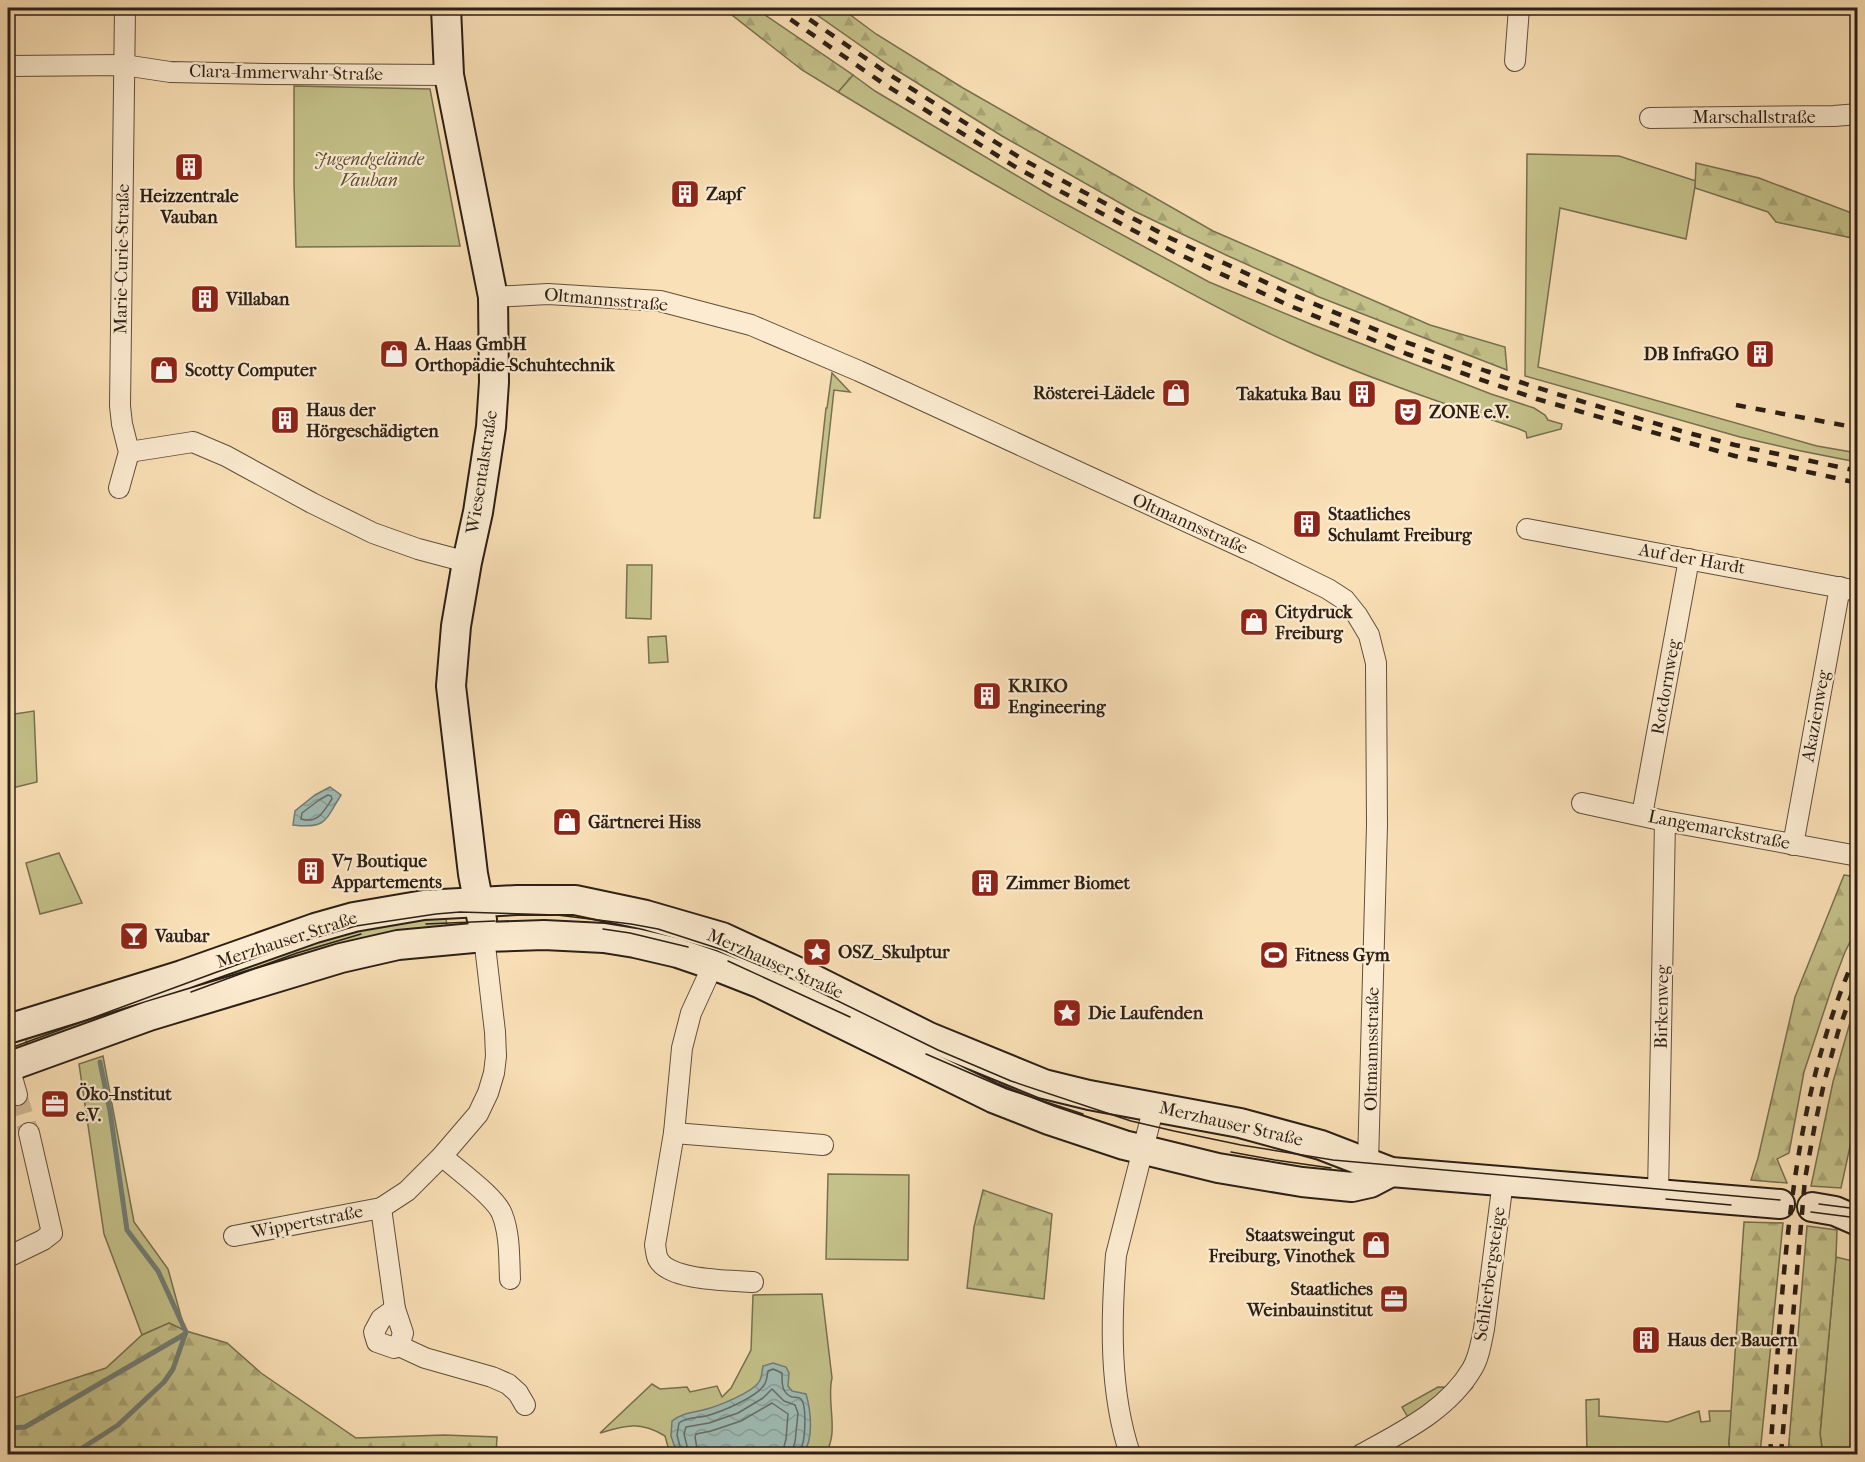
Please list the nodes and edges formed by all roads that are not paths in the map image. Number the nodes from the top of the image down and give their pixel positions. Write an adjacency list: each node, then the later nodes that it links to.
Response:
1 (124, 8): 5 (street, Marie-Curie-Straße)
2 (446, 8): 7 (main road, Wiesentalstraße)
3 (1519, 8): 4 (street)
4 (1515, 61)
5 (124, 64): 6 (street, Clara-Immerwahr-Straße); 7 (street, Clara-Immerwahr-Straße); 11 (street, Marie-Curie-Straße)
6 (8, 66)
7 (449, 75): 10 (main road, Wiesentalstraße)
8 (1857, 114): 9 (street, Marschallstraße)
9 (1650, 118)
10 (493, 297): 15 (main road, Wiesentalstraße); 33 (street, Oltmannsstraße)
11 (129, 452): 12 (street, Marie-Curie-Straße); 15 (street)
12 (119, 488)
13 (1527, 529): 14 (street, Auf der Hardt)
14 (1689, 559): 16 (street, Auf der Hardt); 18 (street, Rotdornweg)
15 (467, 562): 22 (main road, Wiesentalstraße)
16 (1848, 589): 20 (street, Akazienweg)
17 (1582, 803): 18 (street, Langemarckstraße)
18 (1642, 815): 19 (street, Langemarckstraße)
19 (1665, 821): 20 (street, Langemarckstraße); 35 (street, Birkenweg)
20 (1793, 845): 21 (street, Langemarckstraße)
21 (1857, 856)
22 (481, 917): 23 (main road, Merzhauser Straße); 24 (main road, Merzhauser Straße); 25 (main road, Merzhauser Straße); 27 (main road, Merzhauser Straße); 32 (street, Wippertstraße)
23 (713, 964): 29 (street, Merzhauser Straße); 31 (main road, Merzhauser Straße)
24 (20, 1025): 25 (main road)
25 (8, 1061): 26 (street)
26 (17, 1095)
27 (1154, 1106): 31 (street); 33 (main road, Merzhauser Straße)
28 (28, 1133): 39 (street)
29 (674, 1133): 30 (street); 41 (street, Merzhauser Straße)
30 (823, 1145)
31 (1143, 1149): 33 (main road, Merzhauser Straße); 45 (street)
32 (441, 1156): 37 (street, Wippertstraße); 40 (street)
33 (1380, 1171): 34 (main road, Merzhauser Straße)
34 (1503, 1181): 35 (main road, Merzhauser Straße); 46 (street, Schlierbergsteige)
35 (1658, 1194): 36 (main road, Merzhauser Straße)
36 (1780, 1204)
37 (381, 1208): 38 (street, Wippertstraße); 42 (street, Wippertstraße)
38 (234, 1236)
39 (8, 1257)
40 (510, 1279)
41 (753, 1282)
42 (395, 1309): 43 (street, Wippertstraße); 43 (street)
43 (399, 1346): 44 (street)
44 (525, 1405)
45 (1130, 1455)
46 (1362, 1455)

